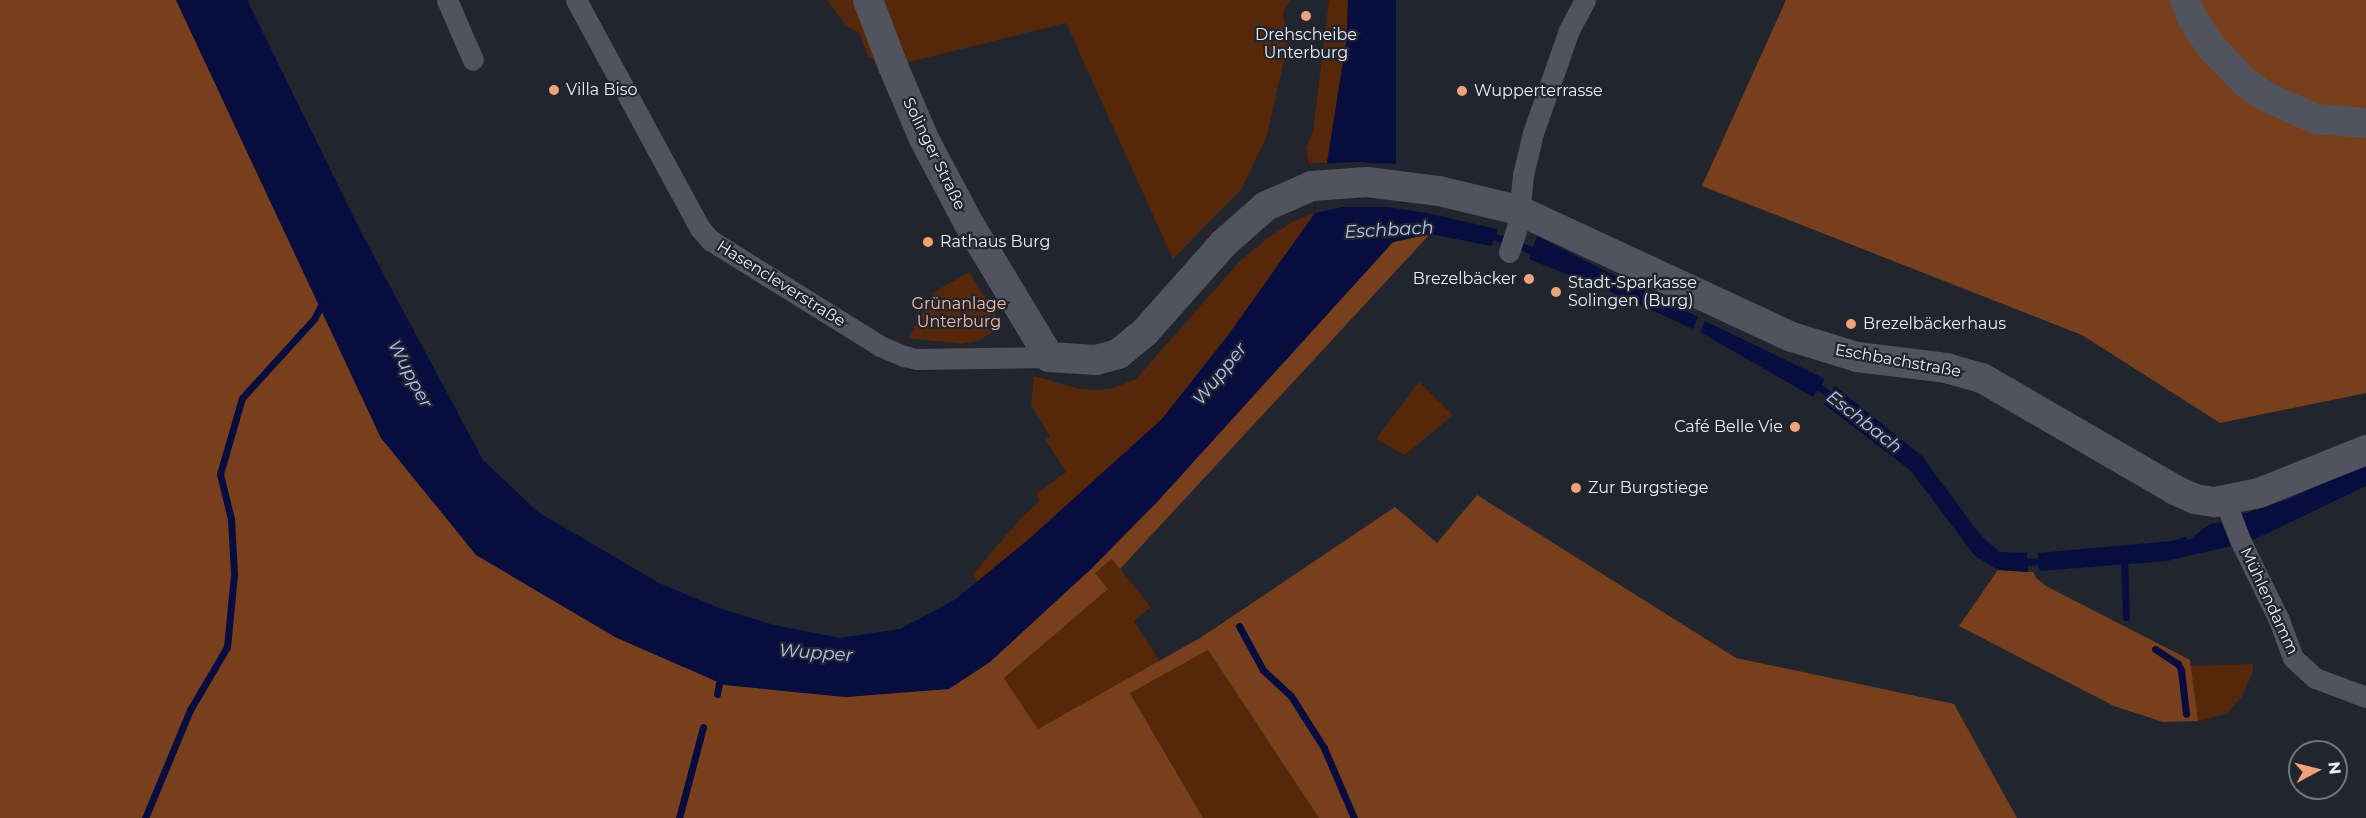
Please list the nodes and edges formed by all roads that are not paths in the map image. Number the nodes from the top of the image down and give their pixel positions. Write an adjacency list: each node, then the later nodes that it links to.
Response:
1 (447, 0): 6 (street)
2 (576, 0): 10 (street, Hasencleverstraße)
3 (868, 0): 10 (main road, Solinger Straße)
4 (1585, 0): 8 (street)
5 (2185, 0): 7 (main road)
6 (473, 60)
7 (2366, 123)
8 (1512, 214): 9 (street); 10 (main road, Eschbachstraße); 12 (main road, Eschbachstraße)
9 (1509, 252)
10 (1049, 357)
11 (2366, 450): 12 (main road, Eschbachstraße)
12 (2228, 509): 13 (street, Mühlendamm)
13 (2366, 697)

